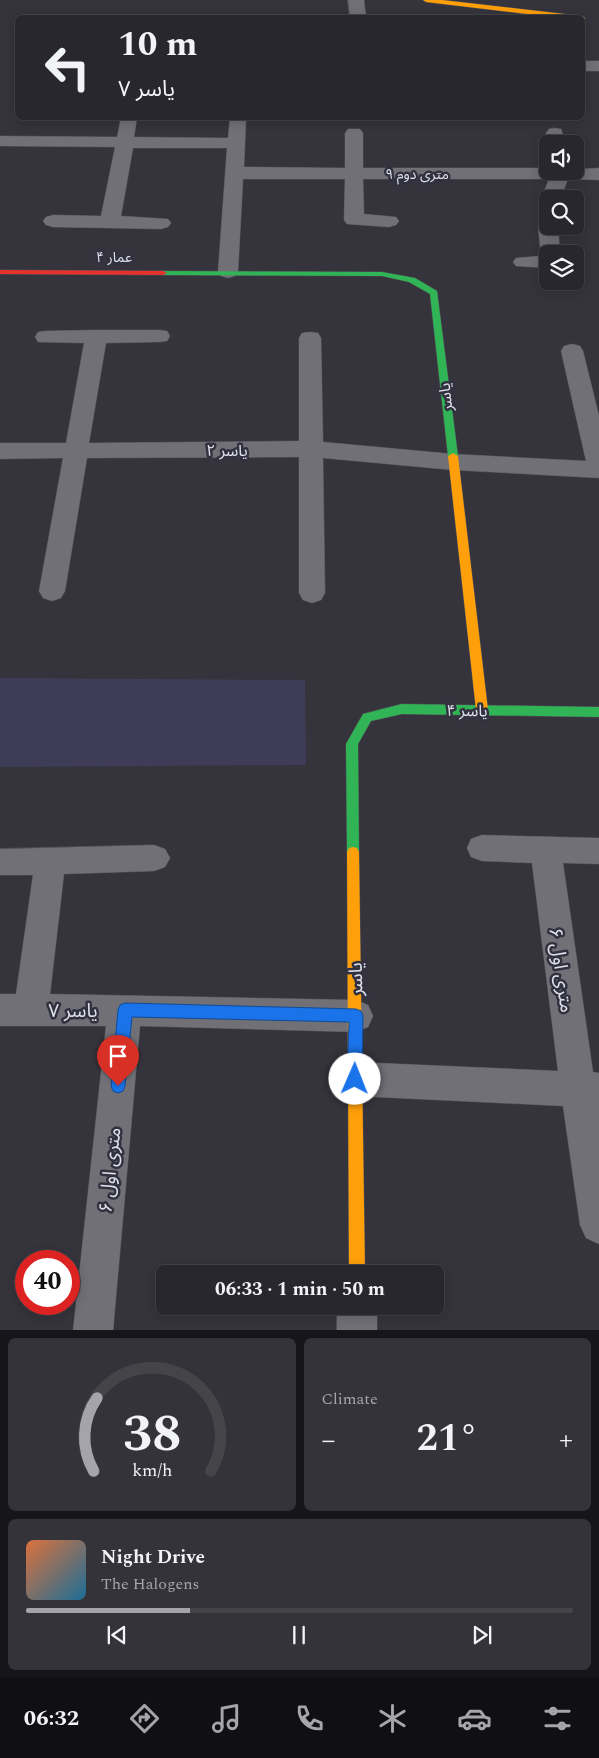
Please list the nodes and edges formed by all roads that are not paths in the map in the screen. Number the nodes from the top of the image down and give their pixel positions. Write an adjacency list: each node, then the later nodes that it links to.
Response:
1 (356, 0): 3 (street)
2 (426, 0): 4 (street)
3 (358, 15)
4 (558, 15)
5 (585, 66): 6 (street)
6 (599, 66)
7 (129, 120): 11 (street)
8 (238, 120): 12 (street)
9 (354, 133): 15 (street)
10 (0, 141): 11 (street)
11 (125, 141): 12 (street); 20 (street)
12 (235, 143): 13 (street)
13 (236, 173): 15 (street, ۹ متری دوم); 25 (street)
14 (539, 173): 15 (street, ۹ متری دوم)
15 (353, 174): 19 (street)
16 (584, 174): 17 (street, ۹ متری دوم)
17 (599, 174)
18 (53, 221): 20 (street)
19 (389, 221)
20 (110, 222): 21 (street)
21 (161, 223)
22 (523, 262): 23 (street)
23 (539, 262)
24 (0, 272): 25 (street, عمار ۴)
25 (228, 272): 34 (street, یاسر)
26 (96, 336): 27 (street); 28 (street); 32 (street)
27 (159, 336)
28 (46, 337)
29 (310, 338): 31 (street)
30 (572, 351): 35 (street)
31 (310, 449): 32 (street, یاسر ۲); 34 (street, یاسر ۲); 38 (street)
32 (76, 450): 33 (street, یاسر ۲); 37 (street)
33 (0, 451)
34 (452, 462): 36 (street, یاسر ۲); 39 (street, یاسر)
35 (599, 464)
36 (599, 470)
37 (52, 591)
38 (312, 593)
39 (482, 710): 40 (street, یاسر ۴); 41 (street, یاسر ۴)
40 (599, 712)
41 (352, 744): 50 (street, یاسر)
42 (482, 848): 43 (street)
43 (546, 851): 44 (street); 52 (street, ۶ متری اول)
44 (599, 851)
45 (154, 858): 46 (street)
46 (50, 861): 47 (street); 48 (street)
47 (0, 862)
48 (15, 1010): 49 (street, یاسر ۷)
49 (125, 1010): 50 (street, یاسر ۷); 56 (street, ۶ متری اول)
50 (356, 1016): 51 (street, یاسر)
51 (355, 1079): 52 (street); 54 (street, یاسر)
52 (588, 1090): 53 (street, ۶ متری اول)
53 (599, 1225)
54 (357, 1265)
55 (357, 1315): 57 (street)
56 (94, 1330)
57 (357, 1330)

